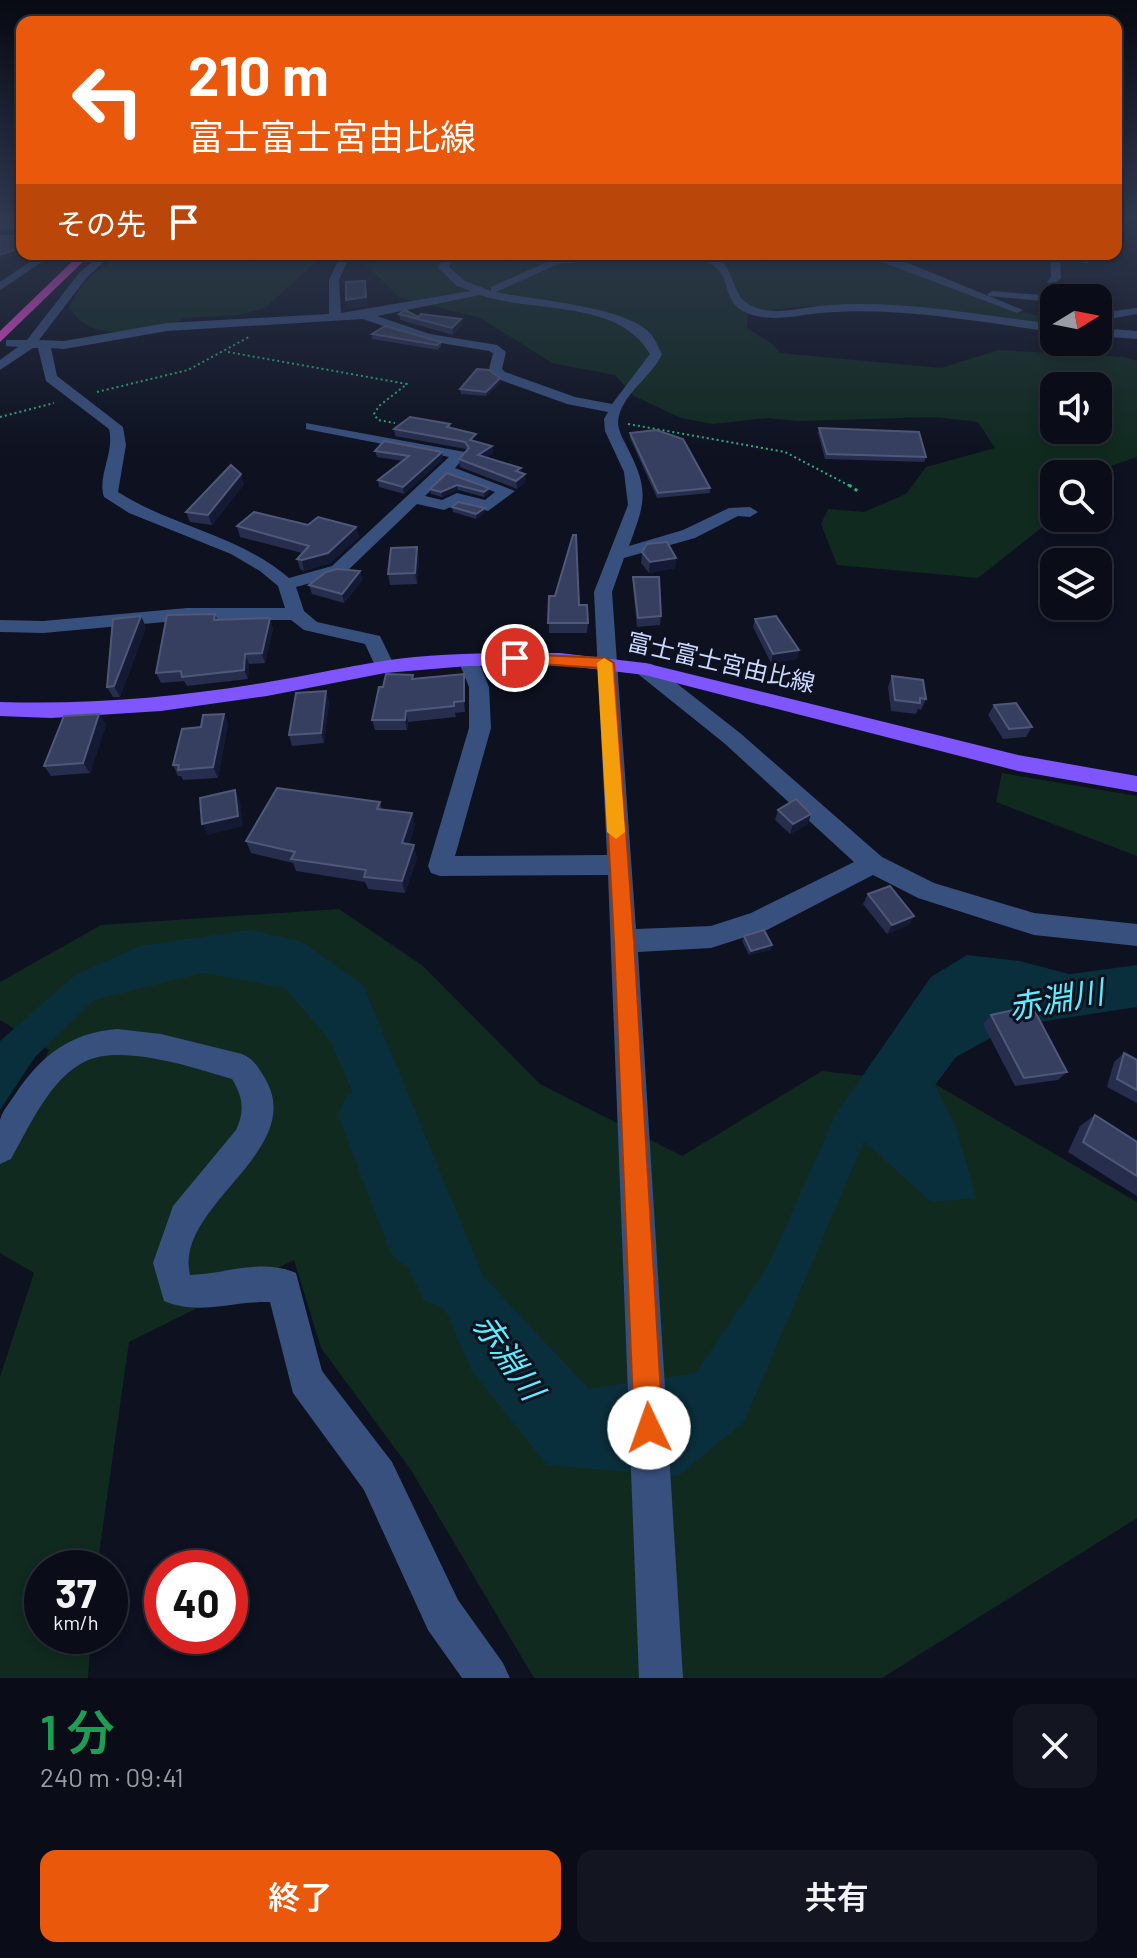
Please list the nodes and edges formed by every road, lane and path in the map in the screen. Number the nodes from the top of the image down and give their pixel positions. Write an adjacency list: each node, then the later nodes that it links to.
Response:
1 (46, 296): 19 (highway)
2 (69, 296): 20 (street)
3 (334, 296): 14 (street)
4 (463, 296): 13 (street)
5 (514, 296): 24 (street)
6 (734, 296): 16 (street)
7 (975, 296): 9 (street)
8 (987, 296): 9 (street)
9 (979, 298): 11 (street)
10 (1137, 311): 12 (street)
11 (1040, 315)
12 (1112, 315)
13 (358, 316): 14 (street); 24 (street)
14 (335, 318): 15 (street)
15 (267, 323): 20 (street); 21 (path)
16 (1040, 326)
17 (1112, 331): 18 (street)
18 (1137, 332)
19 (5, 340): 20 (street)
20 (37, 346): 22 (street); 23 (street)
21 (226, 352): 23 (path); 26 (path)
22 (0, 366)
23 (74, 397): 25 (path); 33 (street)
24 (612, 414): 29 (path); 32 (street)
25 (0, 417)
26 (395, 423)
27 (311, 426): 28 (street)
28 (447, 470): 30 (street); 30 (street)
29 (859, 492)
30 (416, 499): 33 (street)
31 (750, 512): 32 (street)
32 (617, 555): 37 (street)
33 (286, 584): 34 (street)
34 (296, 614): 35 (street); 38 (street)
35 (0, 626)
36 (468, 660): 37 (main road, 富士富士宮由比線); 38 (main road, 富士富士宮由比線); 43 (street)
37 (606, 663): 39 (main road, 富士富士宮由比線); 43 (street)
38 (385, 667): 40 (main road, 富士富士宮由比線)
39 (645, 669): 41 (main road, 富士富士宮由比線); 42 (street)
40 (0, 709)
41 (1137, 784)
42 (873, 864): 44 (street); 45 (street)
43 (618, 865): 45 (street)
44 (1137, 935)
45 (624, 941): 47 (street)
46 (0, 1148): 48 (street)
47 (661, 1676)
48 (488, 1678)

